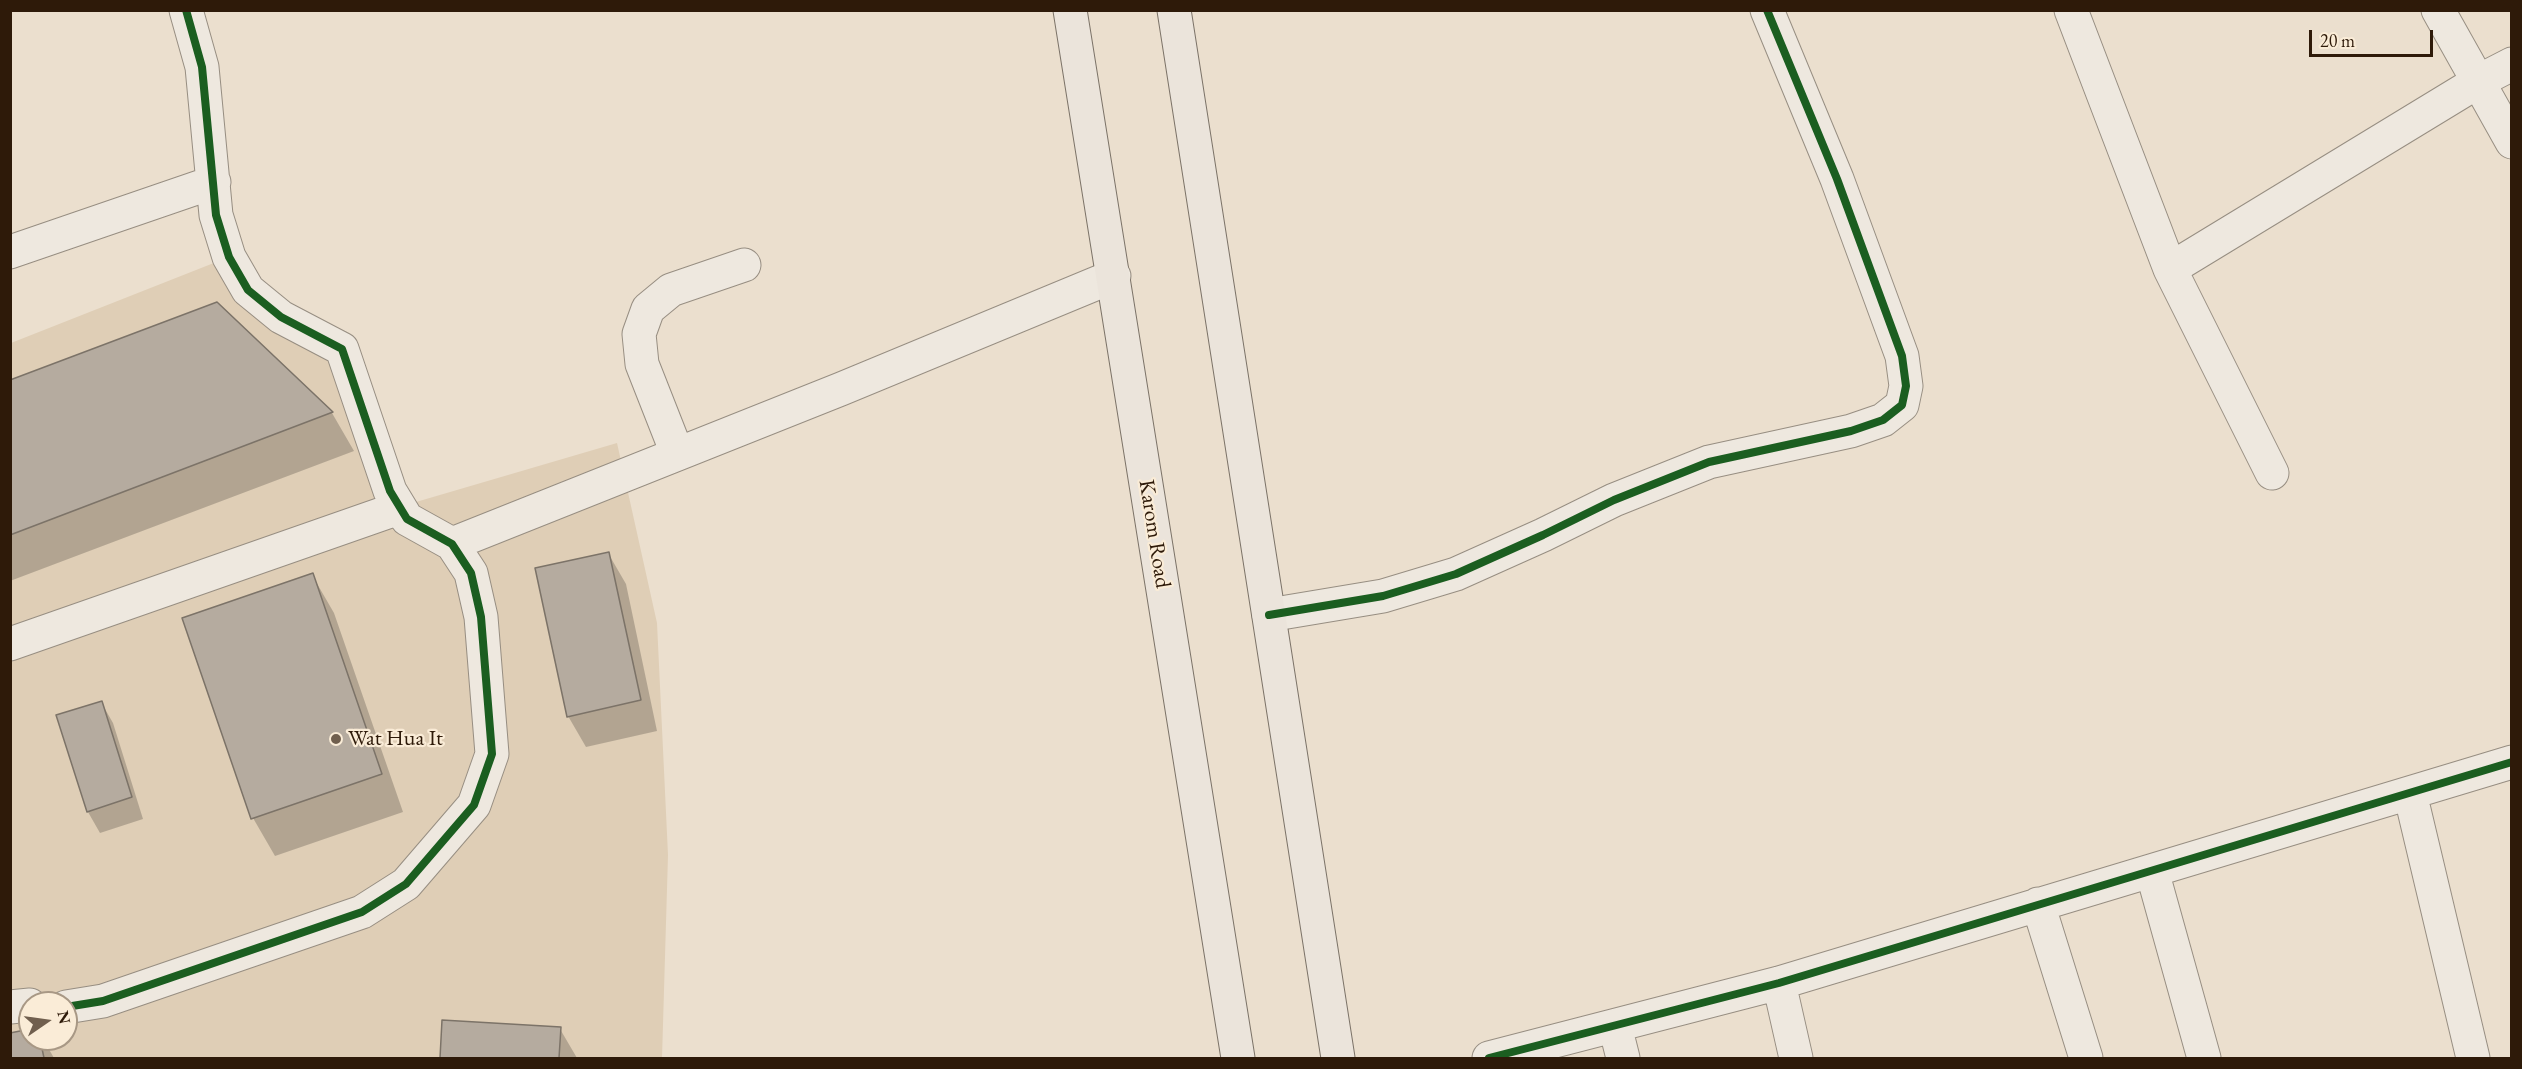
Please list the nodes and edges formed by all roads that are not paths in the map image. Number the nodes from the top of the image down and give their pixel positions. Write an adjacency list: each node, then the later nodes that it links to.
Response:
1 (186, 10): 10 (street)
2 (1070, 10): 14 (main road, Karom Road)
3 (1174, 10): 19 (main road)
4 (1767, 10): 19 (street)
5 (2071, 10): 13 (street)
6 (2438, 10): 8 (street)
7 (2511, 64): 8 (street)
8 (2479, 81): 9 (street); 13 (street)
9 (2511, 142)
10 (214, 182): 11 (street); 17 (street)
11 (10, 252)
12 (744, 265): 15 (street)
13 (2170, 269): 16 (street)
14 (1114, 276): 15 (street); 28 (main road, Karom Road)
15 (677, 453): 18 (street)
16 (2272, 473)
17 (399, 508): 18 (street); 20 (street)
18 (452, 544): 26 (street)
19 (1269, 615): 29 (main road)
20 (10, 644)
21 (2511, 762): 22 (street)
22 (2410, 793): 23 (street); 35 (street)
23 (2152, 871): 24 (street); 34 (street)
24 (2038, 904): 25 (street); 33 (street)
25 (1779, 983): 27 (street); 32 (street)
26 (78, 1005)
27 (1615, 1026): 30 (street); 31 (street)
28 (1238, 1059)
29 (1338, 1059)
30 (1489, 1059)
31 (1623, 1059)
32 (1796, 1059)
33 (2086, 1059)
34 (2204, 1059)
35 (2473, 1059)

